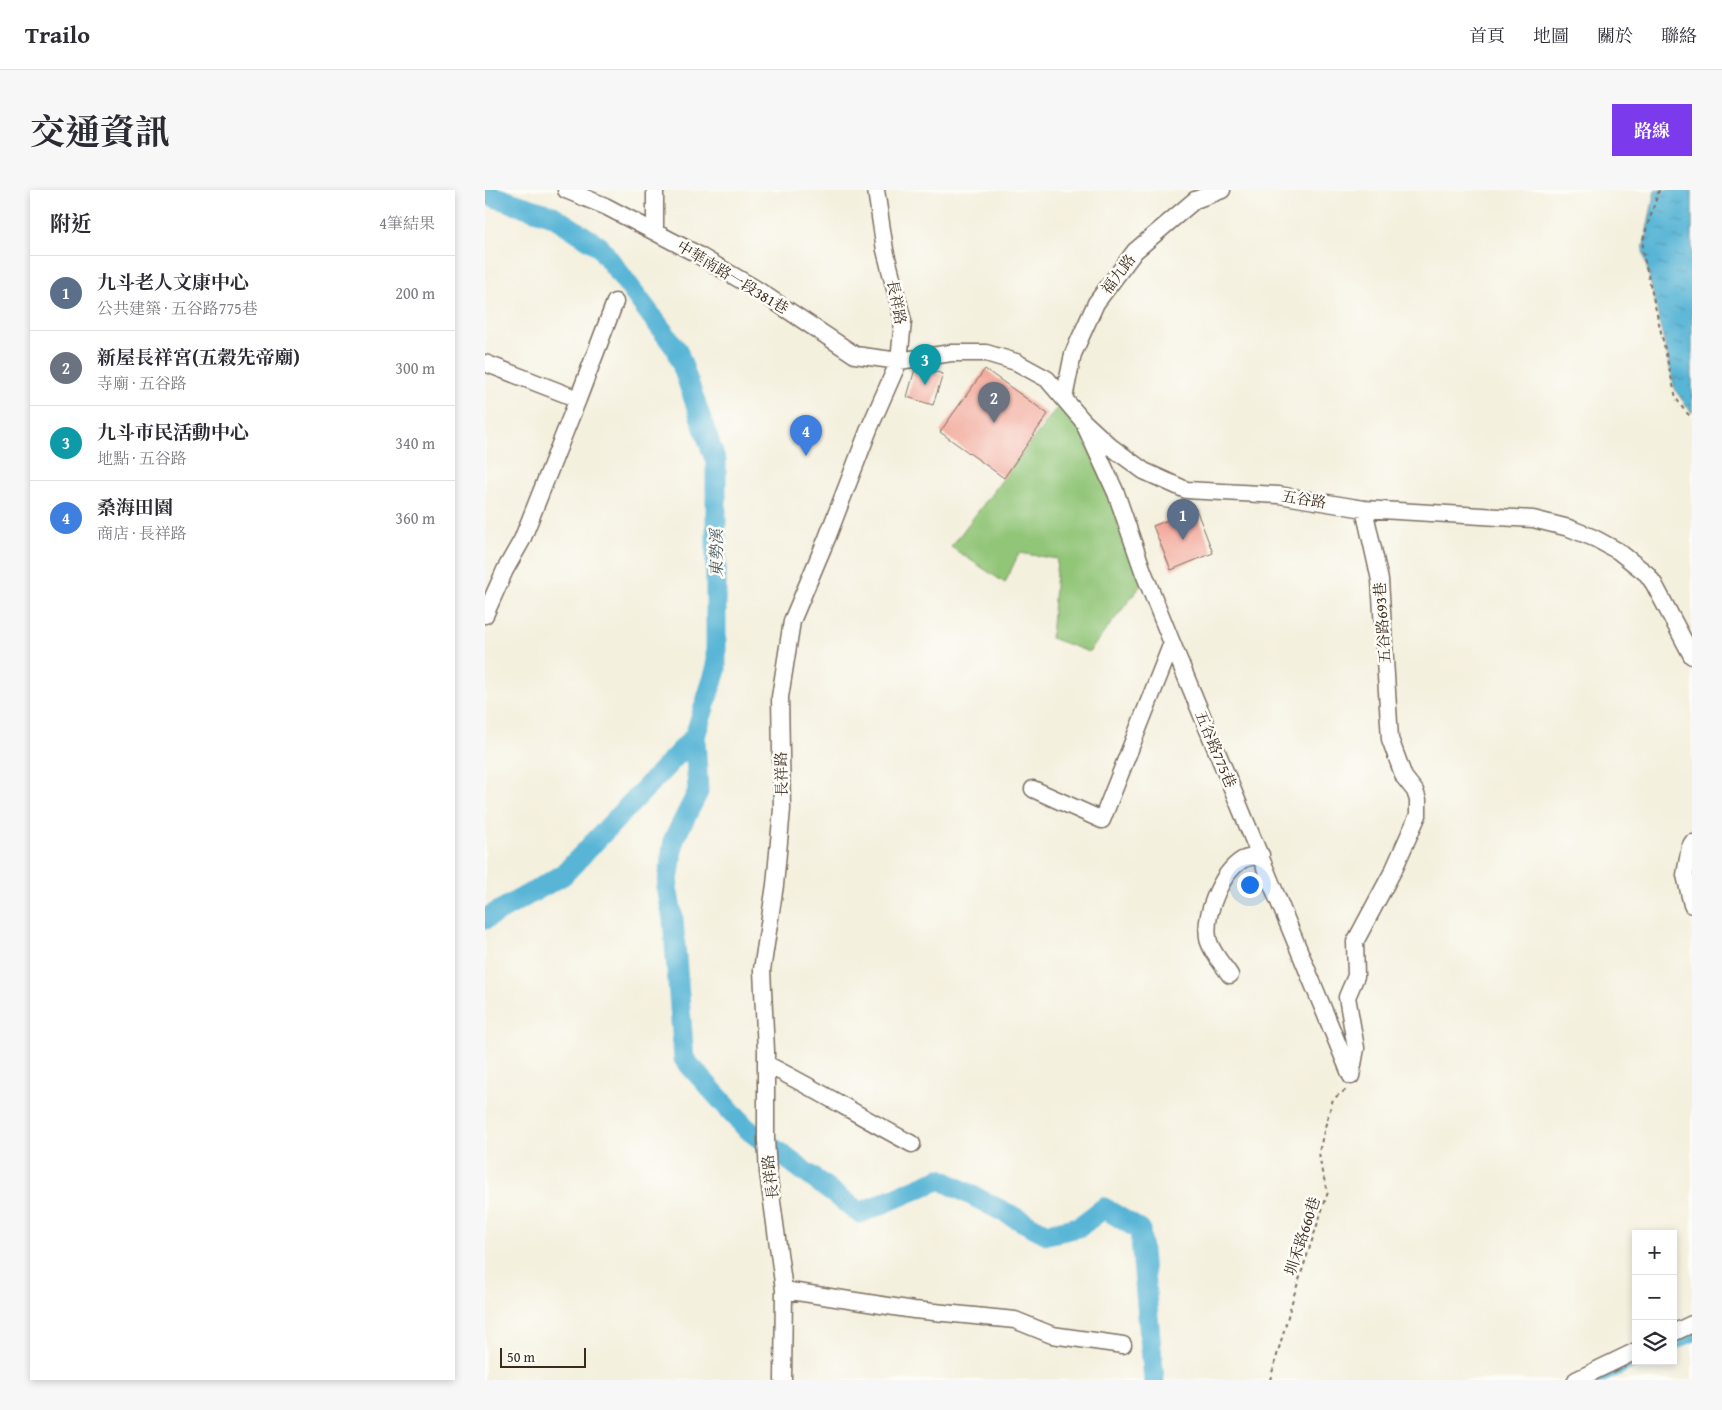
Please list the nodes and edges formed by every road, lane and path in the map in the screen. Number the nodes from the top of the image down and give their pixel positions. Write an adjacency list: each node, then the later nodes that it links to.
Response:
1 (568, 190): 6 (street, 中華南路一段381巷)
2 (655, 190): 6 (street)
3 (876, 190): 8 (street, 長祥路)
4 (1222, 190): 10 (street, 福九路)
5 (1659, 190): 12 (path)
6 (655, 232): 8 (street, 中華南路一段381巷)
7 (615, 302): 11 (street)
8 (899, 361): 10 (street, 五谷路); 23 (street, 長祥路)
9 (485, 363): 11 (street)
10 (1064, 398): 13 (street, 五谷路)
11 (578, 399): 15 (street)
12 (1692, 418)
13 (1083, 421): 14 (street, 五谷路); 16 (street, 五谷路775巷)
14 (1364, 509): 17 (street, 五谷路); 24 (street, 五谷路693巷)
15 (485, 615)
16 (1171, 642): 18 (street); 20 (street, 五谷路775巷)
17 (1692, 656)
18 (1033, 788)
19 (1692, 843): 21 (street)
20 (1261, 856): 22 (street); 24 (street, 五谷路775巷)
21 (1692, 905)
22 (1230, 975)
23 (766, 1064): 25 (street); 26 (street, 長祥路)
24 (1351, 1076): 32 (path, 圳禾路660巷)
25 (912, 1144)
26 (784, 1290): 29 (street); 31 (street, 長祥路)
27 (1692, 1324): 28 (street)
28 (1677, 1331)
29 (1123, 1345)
30 (1632, 1353): 33 (street)
31 (783, 1380)
32 (1270, 1380)
33 (1576, 1380)

